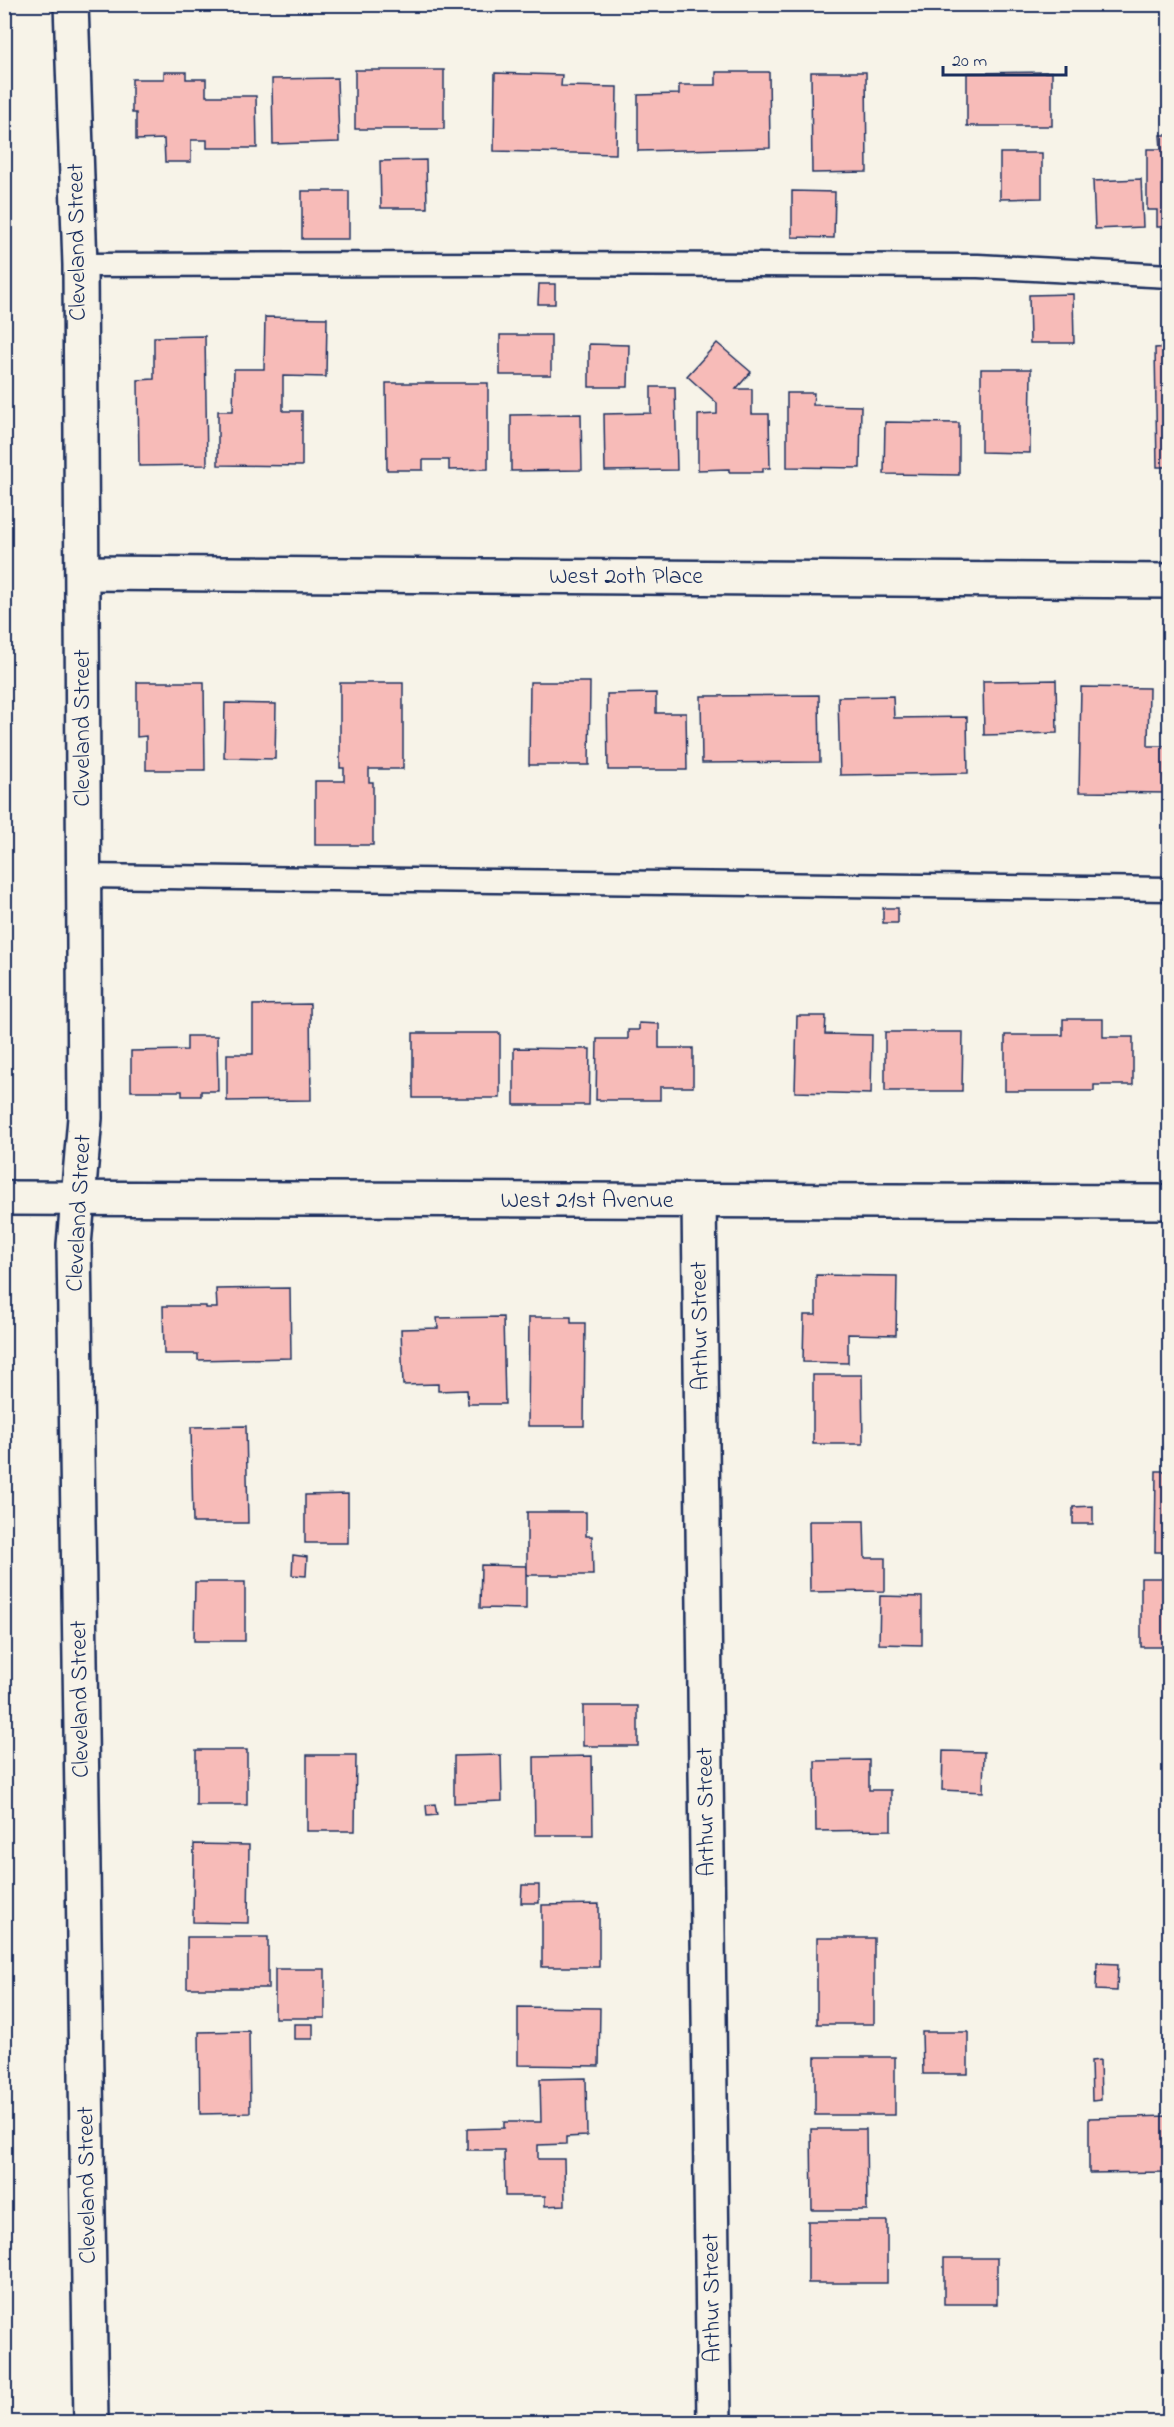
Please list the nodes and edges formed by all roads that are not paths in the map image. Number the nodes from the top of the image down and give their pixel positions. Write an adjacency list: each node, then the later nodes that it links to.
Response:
1 (71, 4): 2 (street, Cleveland Street)
2 (80, 265): 3 (lane); 4 (street, Cleveland Street)
3 (1170, 276)
4 (82, 573): 5 (street, West 20th Place); 6 (street, Cleveland Street)
5 (1170, 581)
6 (84, 876): 7 (lane); 9 (street, Cleveland Street)
7 (1170, 889)
8 (4, 1198): 9 (street, West 21st Avenue)
9 (79, 1198): 10 (street, West 21st Avenue); 12 (street, Cleveland Street)
10 (699, 1201): 11 (street, West 21st Avenue); 13 (street, Arthur Street)
11 (1170, 1202)
12 (91, 2422)
13 (714, 2422)

